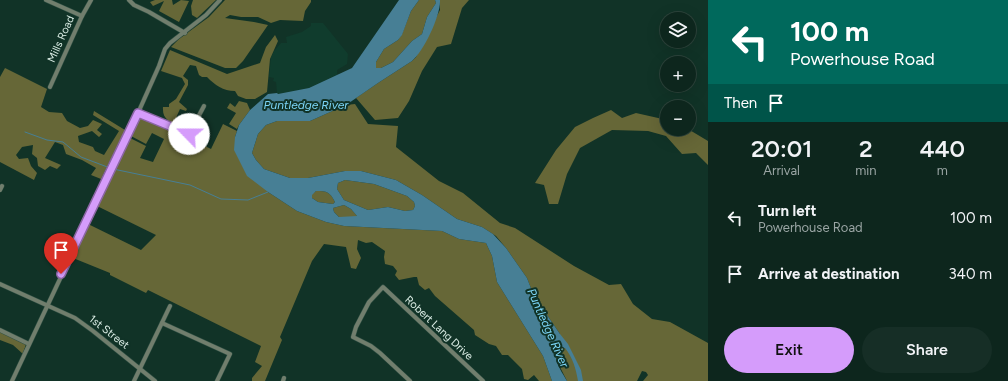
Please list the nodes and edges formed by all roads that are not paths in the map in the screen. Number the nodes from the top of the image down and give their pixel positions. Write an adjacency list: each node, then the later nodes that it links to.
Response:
1 (46, 0): 5 (street)
2 (91, 0): 5 (street, Mills Road)
3 (129, 0): 6 (street)
4 (220, 0): 6 (street)
5 (82, 16): 7 (street, Mills Road)
6 (185, 33): 9 (street)
7 (50, 87)
8 (204, 106): 9 (street)
9 (138, 113): 11 (street)
10 (0, 284): 11 (street, 1st Street)
11 (47, 305): 15 (street); 16 (street, 1st Street)
12 (170, 306): 13 (street)
13 (162, 323): 16 (street); 21 (street)
14 (0, 330): 15 (street)
15 (29, 344): 18 (street)
16 (140, 369): 19 (street); 20 (street, 1st Street)
17 (405, 379): 22 (street); 23 (street, Robert Lang Drive)
18 (12, 381)
19 (134, 381)
20 (155, 381)
21 (217, 381)
22 (410, 381)
23 (483, 381)

